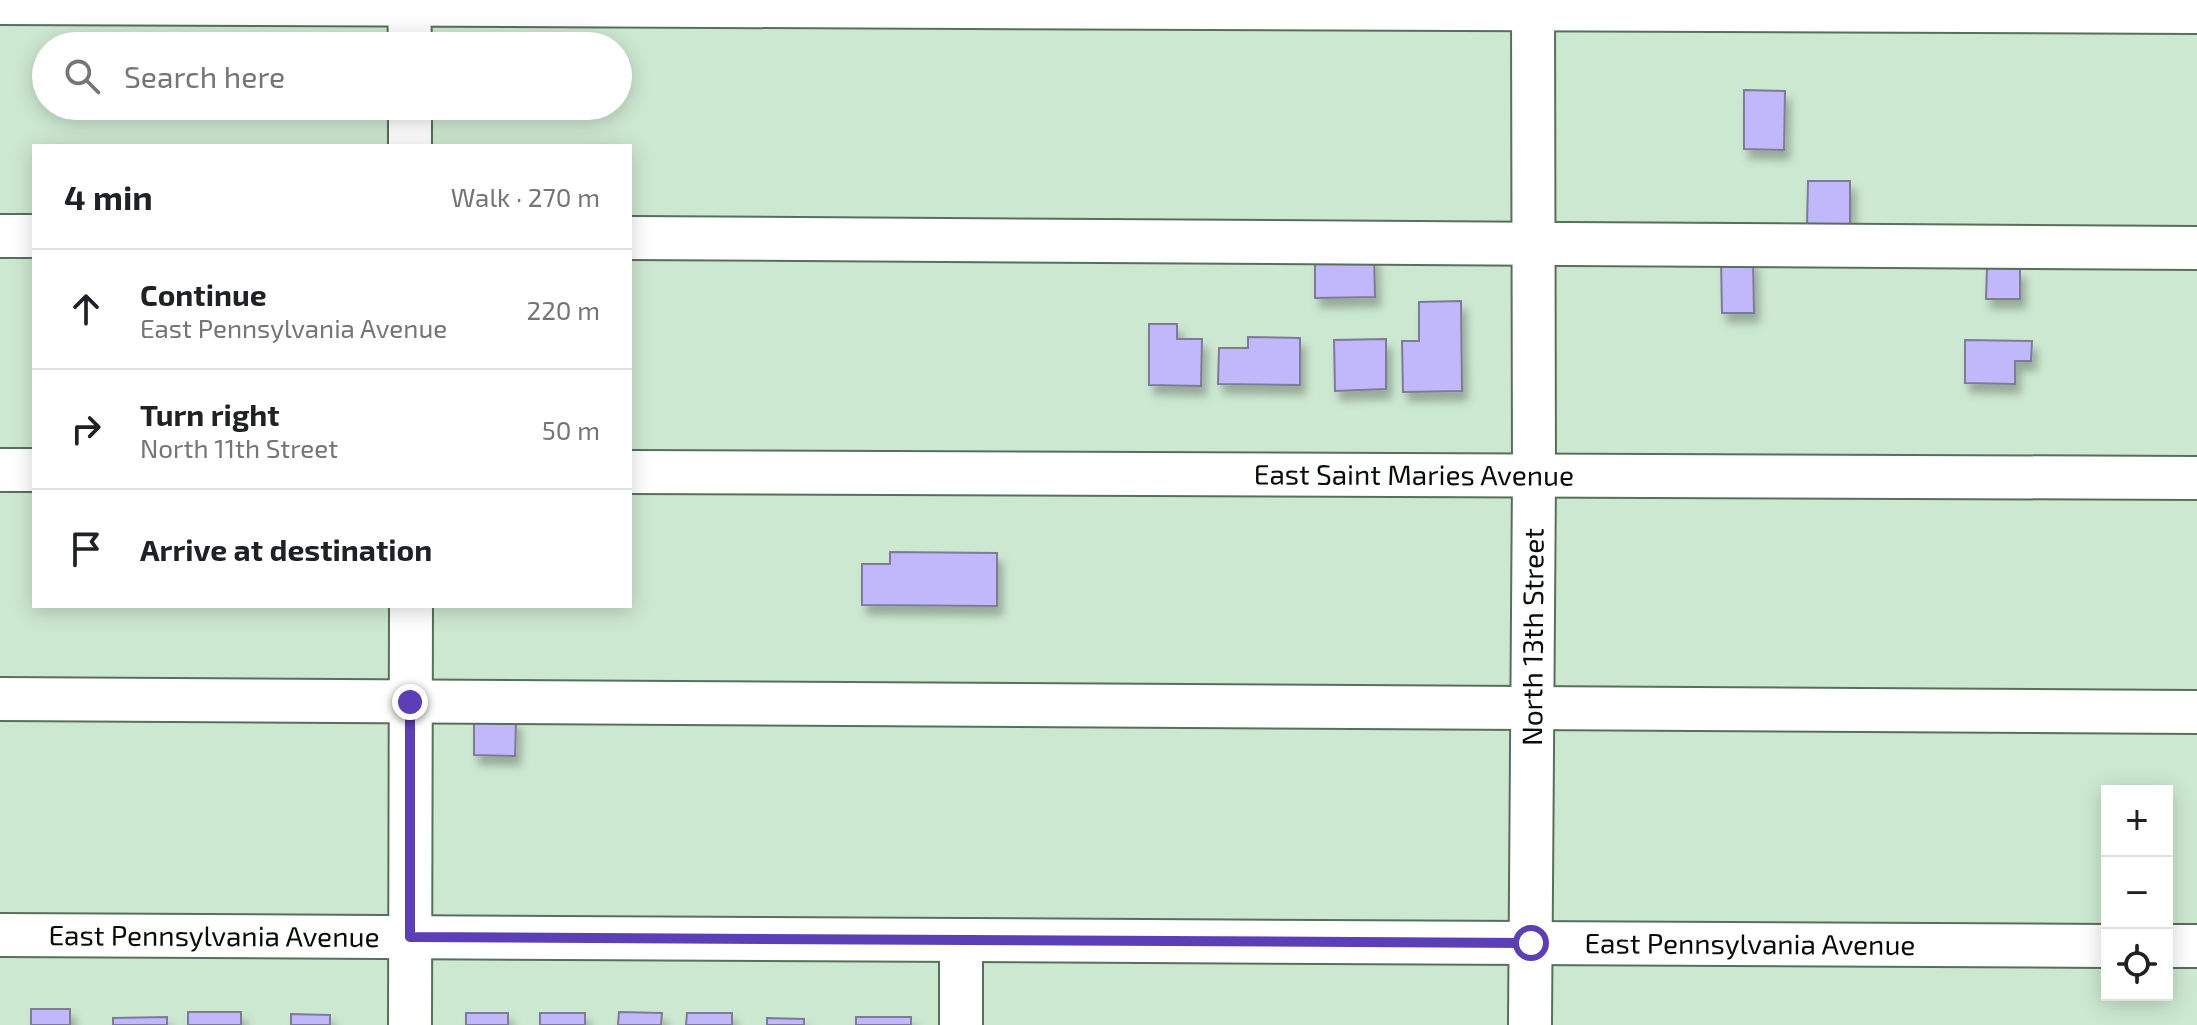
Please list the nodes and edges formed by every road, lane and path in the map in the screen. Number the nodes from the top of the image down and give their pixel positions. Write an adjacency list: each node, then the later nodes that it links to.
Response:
1 (410, 2): 2 (street); 3 (street); 5 (street)
2 (0, 3)
3 (1533, 10): 4 (street); 11 (street, North 13th Street)
4 (2197, 12)
5 (410, 32)
6 (410, 120): 7 (street)
7 (410, 144)
8 (0, 236): 9 (street)
9 (32, 236)
10 (632, 238): 11 (street)
11 (1533, 245): 12 (street); 16 (street, North 13th Street)
12 (2197, 248)
13 (0, 470): 14 (street)
14 (32, 470)
15 (632, 472): 16 (street, East Saint Maries Avenue)
16 (1534, 476): 17 (street, East Saint Maries Avenue); 21 (street, North 13th Street)
17 (2197, 478)
18 (411, 608): 20 (street)
19 (0, 699): 20 (street)
20 (410, 702): 21 (street); 24 (street)
21 (1532, 708): 22 (street); 26 (street, North 13th Street)
22 (2197, 712)
23 (0, 935): 24 (street, East Pennsylvania Avenue)
24 (410, 937): 25 (street, East Pennsylvania Avenue); 30 (street)
25 (961, 940): 26 (street, East Pennsylvania Avenue); 31 (street)
26 (1531, 943): 27 (street, East Pennsylvania Avenue); 32 (street, North 13th Street)
27 (2101, 946)
28 (2173, 946): 29 (street)
29 (2197, 946)
30 (410, 1025)
31 (961, 1025)
32 (1530, 1025)

